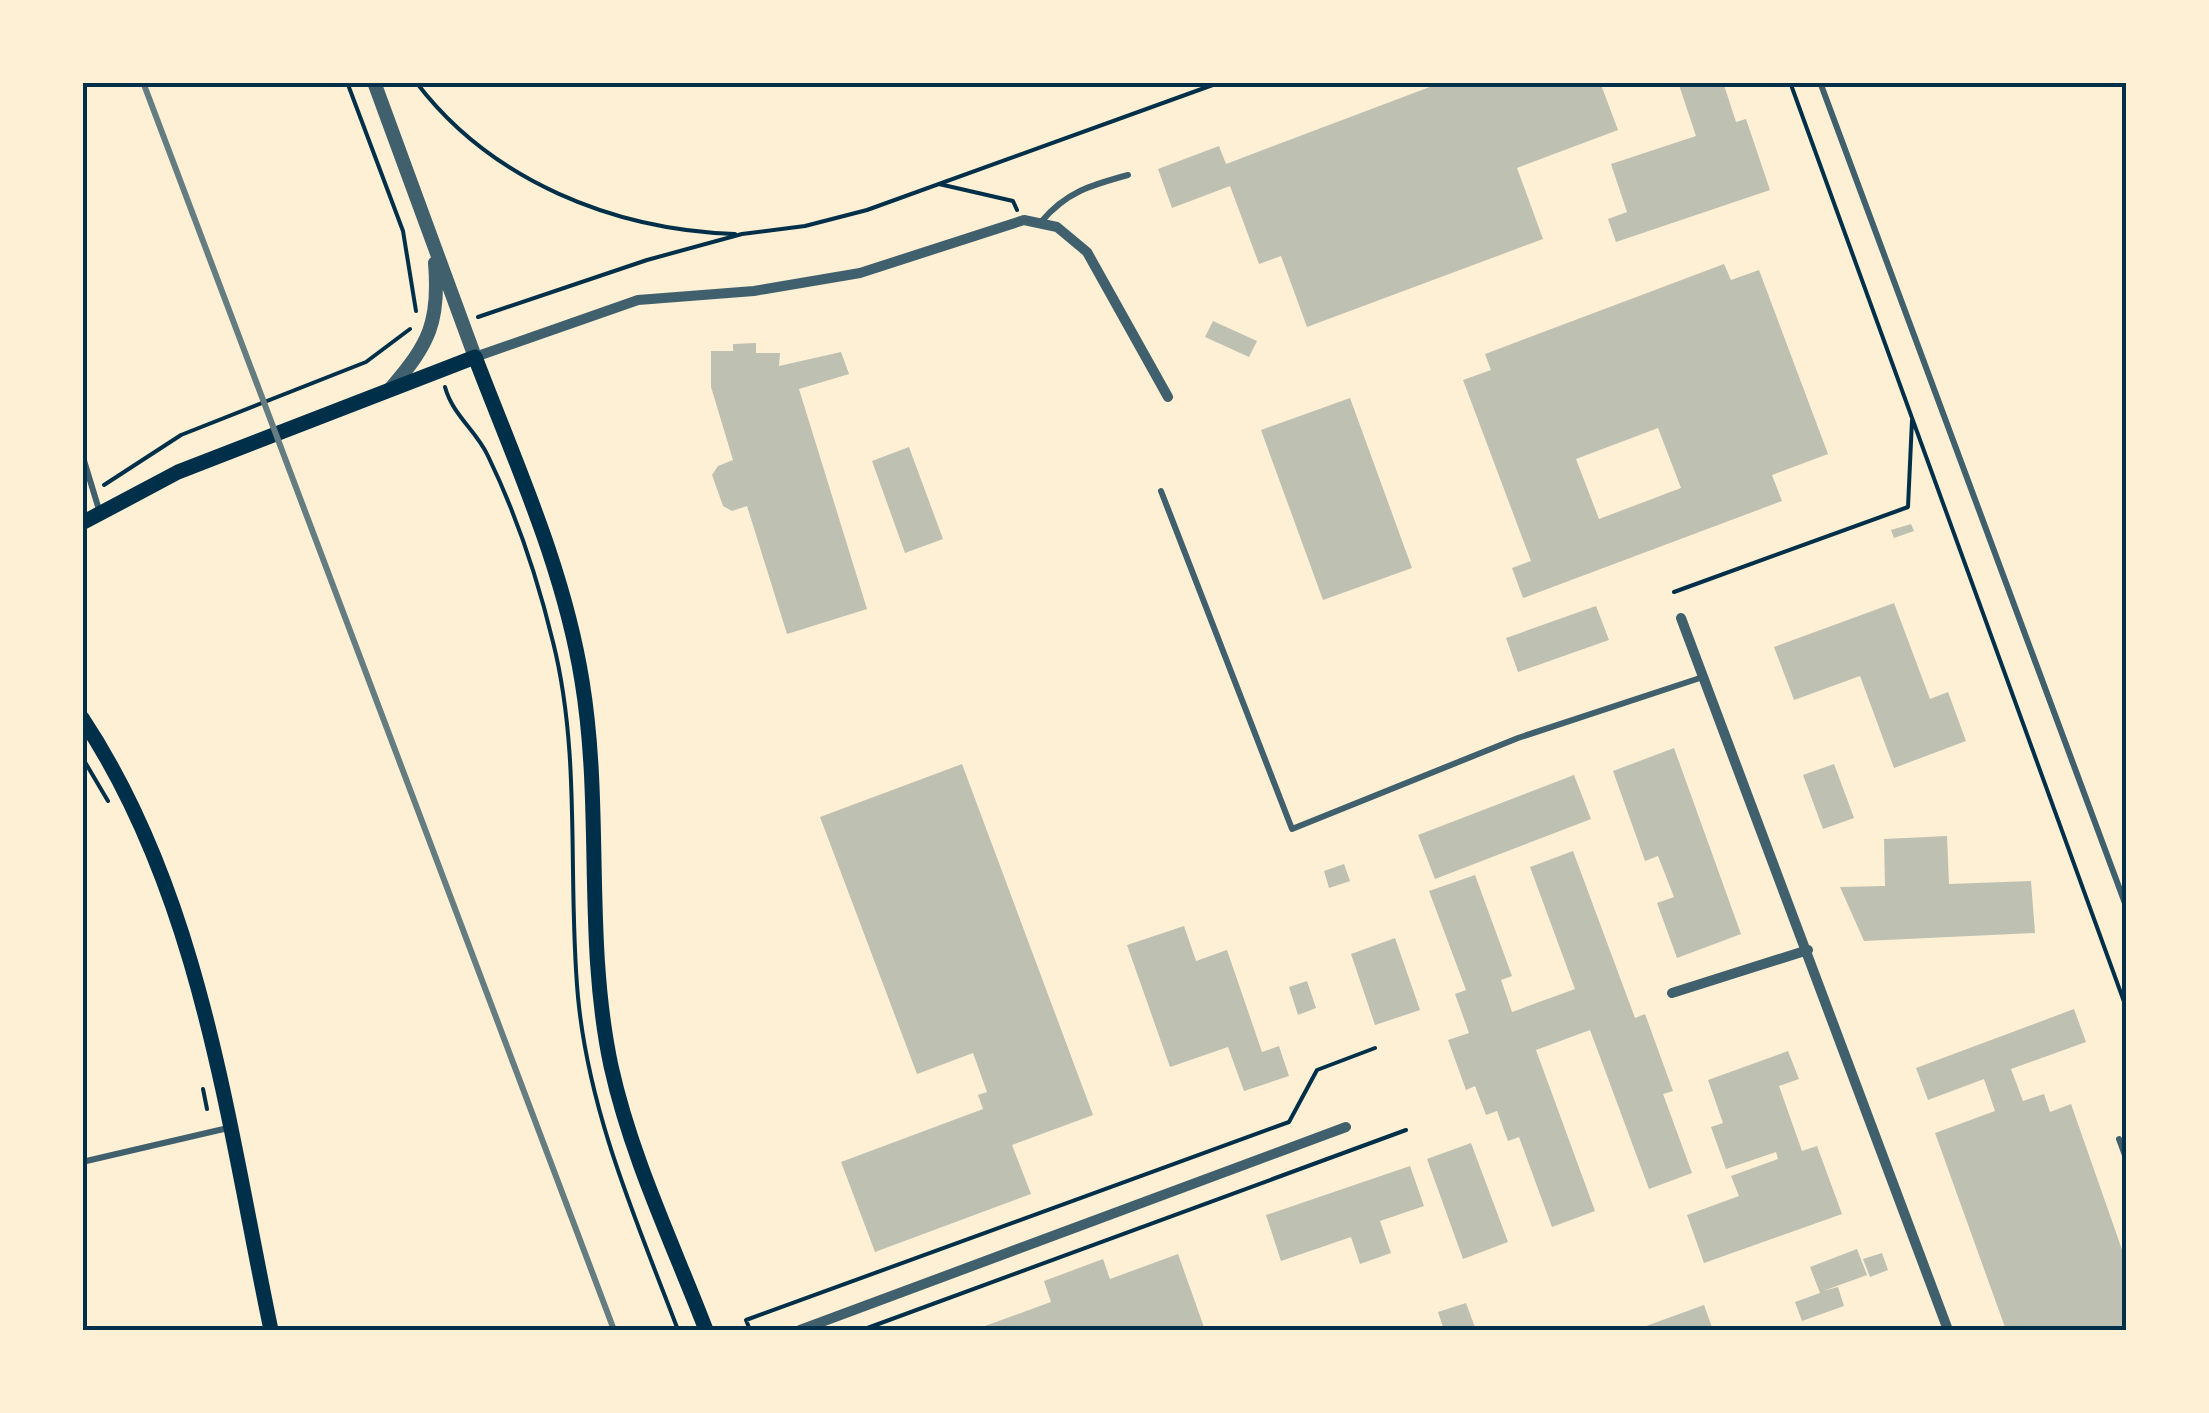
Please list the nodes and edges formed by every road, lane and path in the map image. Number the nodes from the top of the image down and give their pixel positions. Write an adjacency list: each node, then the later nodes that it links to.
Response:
1 (347, 82): 21 (path)
2 (374, 82): 12 (street)
3 (416, 82): 11 (path)
4 (1220, 82): 8 (path)
5 (1790, 82): 18 (path)
6 (1820, 82): 30 (lane)
7 (1128, 176): 10 (lane)
8 (939, 184): 9 (path); 11 (path)
9 (1022, 219)
10 (1040, 223): 14 (street); 17 (street)
11 (742, 234): 13 (path)
12 (433, 242): 13 (street); 16 (street)
13 (462, 322): 14 (street)
14 (475, 357): 15 (main road); 45 (main road)
15 (442, 370): 16 (main road); 44 (path)
16 (392, 388): 22 (main road)
17 (1168, 397)
18 (1912, 415): 24 (path); 33 (path)
19 (82, 454): 21 (lane)
20 (1161, 491): 26 (lane)
21 (94, 492): 22 (lane)
22 (100, 514): 23 (main road)
23 (82, 523)
24 (1674, 592)
25 (1682, 618): 26 (street)
26 (1704, 677): 31 (street)
27 (82, 718): 37 (main road)
28 (82, 757): 29 (path)
29 (110, 805)
30 (2126, 906)
31 (1808, 950): 32 (street); 49 (street)
32 (1672, 993)
33 (2126, 1007)
34 (1376, 1048): 46 (path)
35 (201, 1079): 39 (path)
36 (1346, 1127): 47 (street)
37 (229, 1128): 39 (lane); 43 (main road)
38 (1406, 1130): 48 (path)
39 (212, 1132): 42 (lane)
40 (2119, 1138): 41 (lane)
41 (2126, 1158)
42 (82, 1162)
43 (271, 1330)
44 (678, 1330)
45 (706, 1330)
46 (750, 1330)
47 (800, 1330)
48 (862, 1330)
49 (1948, 1330)

